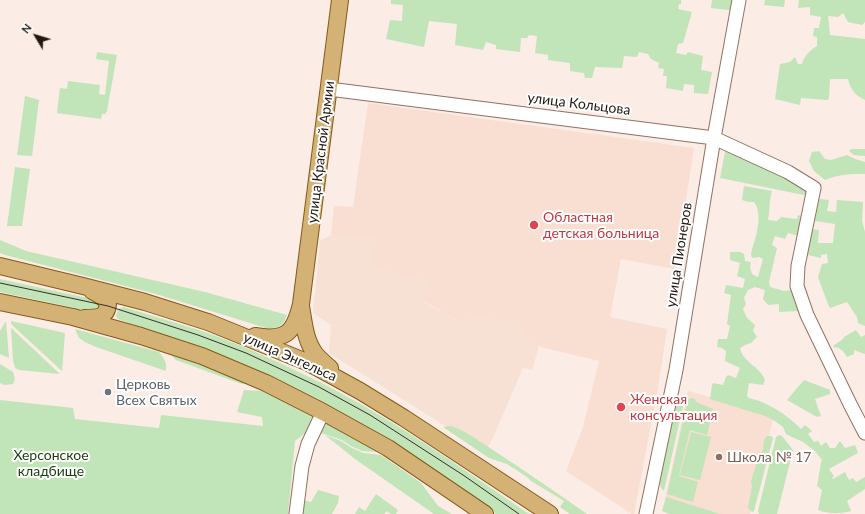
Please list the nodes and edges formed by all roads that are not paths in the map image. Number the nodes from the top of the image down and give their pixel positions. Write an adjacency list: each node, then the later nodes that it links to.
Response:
1 (340, 0): 3 (main road, улица Красной Армии)
2 (739, 0): 4 (street, улица Пионеров)
3 (329, 89): 4 (street, улица Кольцова); 9 (main road, улица Красной Армии)
4 (714, 138): 15 (street, улица Кольцова); 19 (street, улица Пионеров)
5 (0, 266): 6 (main road, улица Энгельса)
6 (83, 286): 8 (main road, улица Энгельса); 10 (main road)
7 (0, 302): 10 (main road)
8 (146, 302): 11 (main road, улица Энгельса); 12 (main road)
9 (301, 304): 11 (main road); 13 (main road)
10 (73, 317): 12 (main road)
11 (232, 331): 13 (main road, улица Энгельса)
12 (136, 335): 14 (main road)
13 (360, 391): 18 (main road, улица Энгельса)
14 (324, 412): 16 (street); 17 (main road)
15 (865, 433)
16 (296, 514)
17 (485, 514)
18 (550, 514)
19 (646, 514)

